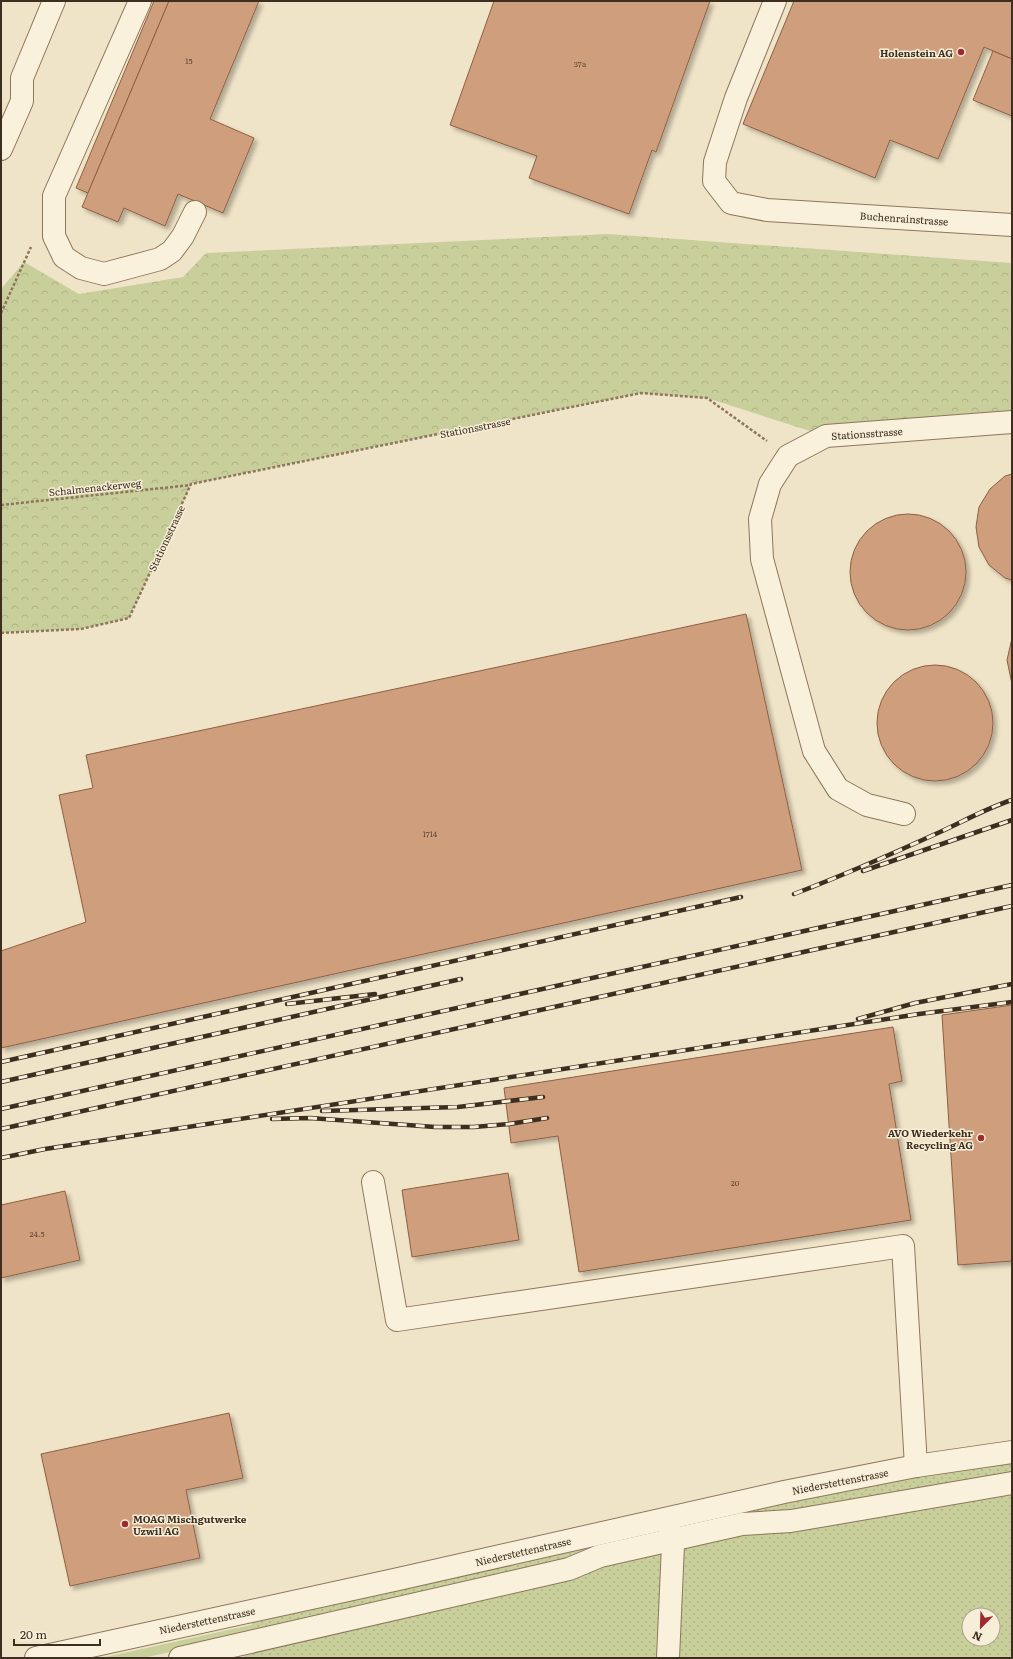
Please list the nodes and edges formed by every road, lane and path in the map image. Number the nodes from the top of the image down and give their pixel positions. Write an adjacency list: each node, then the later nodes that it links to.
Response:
1 (54, 1): 4 (street)
2 (140, 1): 5 (street)
3 (775, 1): 6 (street, Buchenrainstrasse)
4 (1, 149)
5 (195, 212)
6 (1012, 225)
7 (24, 262): 8 (path)
8 (1, 313)
9 (1012, 422): 10 (street, Stationsstrasse)
10 (788, 456): 11 (path, Stationsstrasse); 14 (street)
11 (191, 484): 12 (path, Schalmenackerweg); 13 (path, Stationsstrasse)
12 (1, 505)
13 (1, 633)
14 (904, 814)
15 (373, 1182): 17 (street)
16 (1012, 1452): 17 (street, Niederstettenstrasse)
17 (916, 1466): 19 (street, Niederstettenstrasse)
18 (1012, 1483): 20 (street)
19 (667, 1519): 20 (street); 21 (street, Niederstettenstrasse)
20 (672, 1540): 22 (street); 23 (street)
21 (36, 1658)
22 (180, 1658)
23 (668, 1658)

